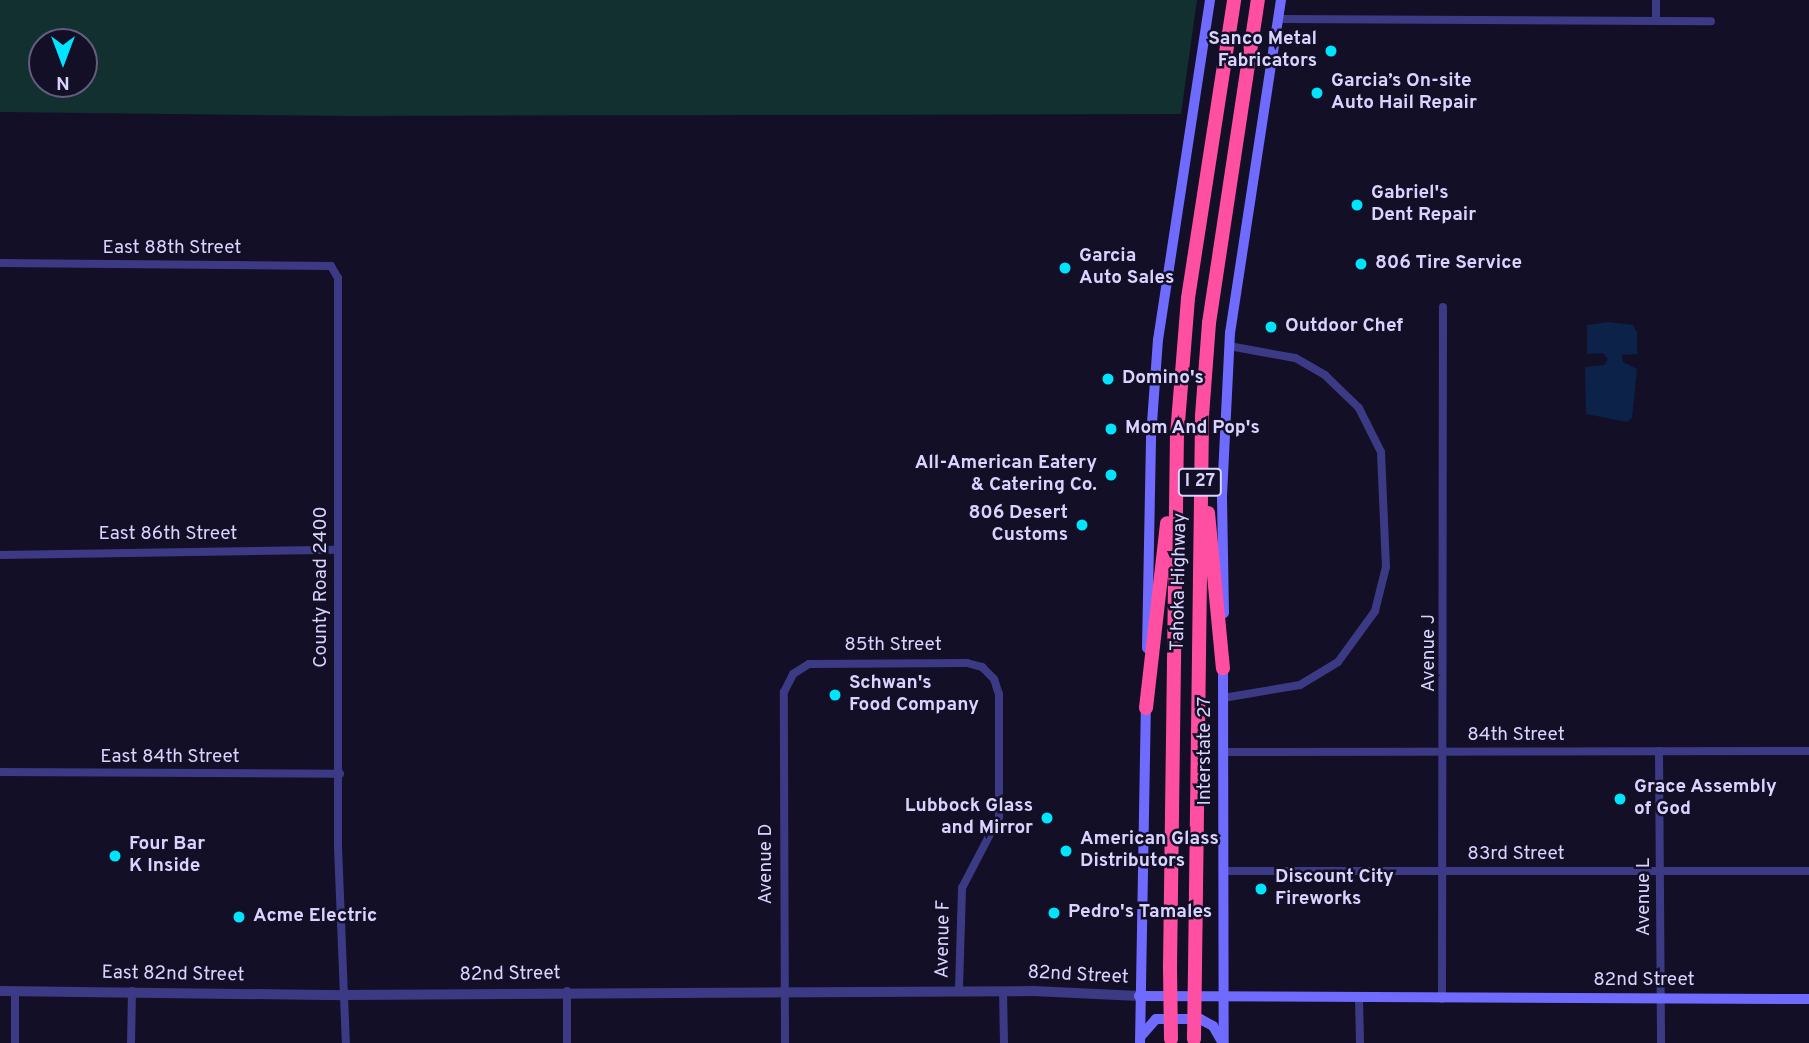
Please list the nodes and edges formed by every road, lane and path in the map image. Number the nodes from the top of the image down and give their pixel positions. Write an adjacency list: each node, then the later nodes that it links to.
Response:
1 (1210, 0): 21 (main road, Tahoka Highway)
2 (1234, 0): 14 (highway, Tahoka Highway / I 27)
3 (1258, 0): 13 (highway, Tahoka Highway / I 27)
4 (1281, 0): 6 (main road)
5 (1656, 0): 7 (street)
6 (1279, 19): 7 (street); 12 (main road)
7 (1656, 20): 8 (street)
8 (1711, 21)
9 (0, 263): 10 (street, East 88th Street)
10 (338, 278): 15 (street, County Road 2400)
11 (1443, 307): 25 (street, Avenue J)
12 (1229, 346): 17 (main road); 20 (street)
13 (1201, 445): 17 (highway); 48 (highway, Tahoka Highway / I 27, bridge)
14 (1176, 448): 21 (highway); 47 (highway, Tahoka Highway / I 27, bridge)
15 (337, 550): 16 (street, East 86th Street); 27 (street, County Road 2400)
16 (0, 555)
17 (1223, 668): 20 (main road, Interstate 27)
18 (786, 685): 19 (street, 85th Street); 36 (street, Avenue D)
19 (997, 688): 37 (street, Avenue F)
20 (1223, 698): 24 (main road, Interstate 27)
21 (1146, 708): 40 (main road)
22 (1660, 751): 23 (street, 84th Street); 25 (street, 84th Street); 28 (street, Avenue L)
23 (1809, 751)
24 (1223, 752): 25 (street, 84th Street); 31 (main road, Interstate 27)
25 (1444, 752): 29 (street, Avenue J)
26 (0, 772): 27 (street, East 84th Street)
27 (340, 774): 39 (street, County Road 2400)
28 (1661, 870): 29 (street, 83rd Street); 30 (street, 83rd Street); 44 (street, Avenue L)
29 (1441, 871): 31 (street, 83rd Street); 43 (street, Avenue J)
30 (1809, 871)
31 (1223, 872): 41 (main road, Interstate 27)
32 (0, 991): 33 (street, East 82nd Street)
33 (15, 991): 34 (street, East 82nd Street); 49 (street)
34 (132, 991): 39 (street, East 82nd Street); 50 (street)
35 (567, 991): 36 (street, 82nd Street); 39 (street, 82nd Street); 52 (street)
36 (785, 991): 37 (street, 82nd Street); 53 (street, Avenue D)
37 (959, 991): 38 (street, 82nd Street)
38 (1003, 991): 40 (street, 82nd Street); 54 (street)
39 (346, 995): 51 (street, County Road 2400)
40 (1139, 996): 41 (main road, 82nd Street); 46 (main road)
41 (1224, 996): 42 (main road, 82nd Street); 55 (main road, Interstate 27)
42 (1359, 998): 43 (main road, 82nd Street); 56 (street)
43 (1442, 999): 44 (main road, 82nd Street)
44 (1661, 999): 45 (main road, 82nd Street); 57 (street, Avenue L)
45 (1809, 999)
46 (1140, 1041): 55 (main road)
47 (1171, 1041)
48 (1194, 1041)
49 (15, 1043)
50 (131, 1043)
51 (346, 1043)
52 (567, 1043)
53 (785, 1043)
54 (1004, 1043)
55 (1224, 1043)
56 (1360, 1043)
57 (1661, 1043)

